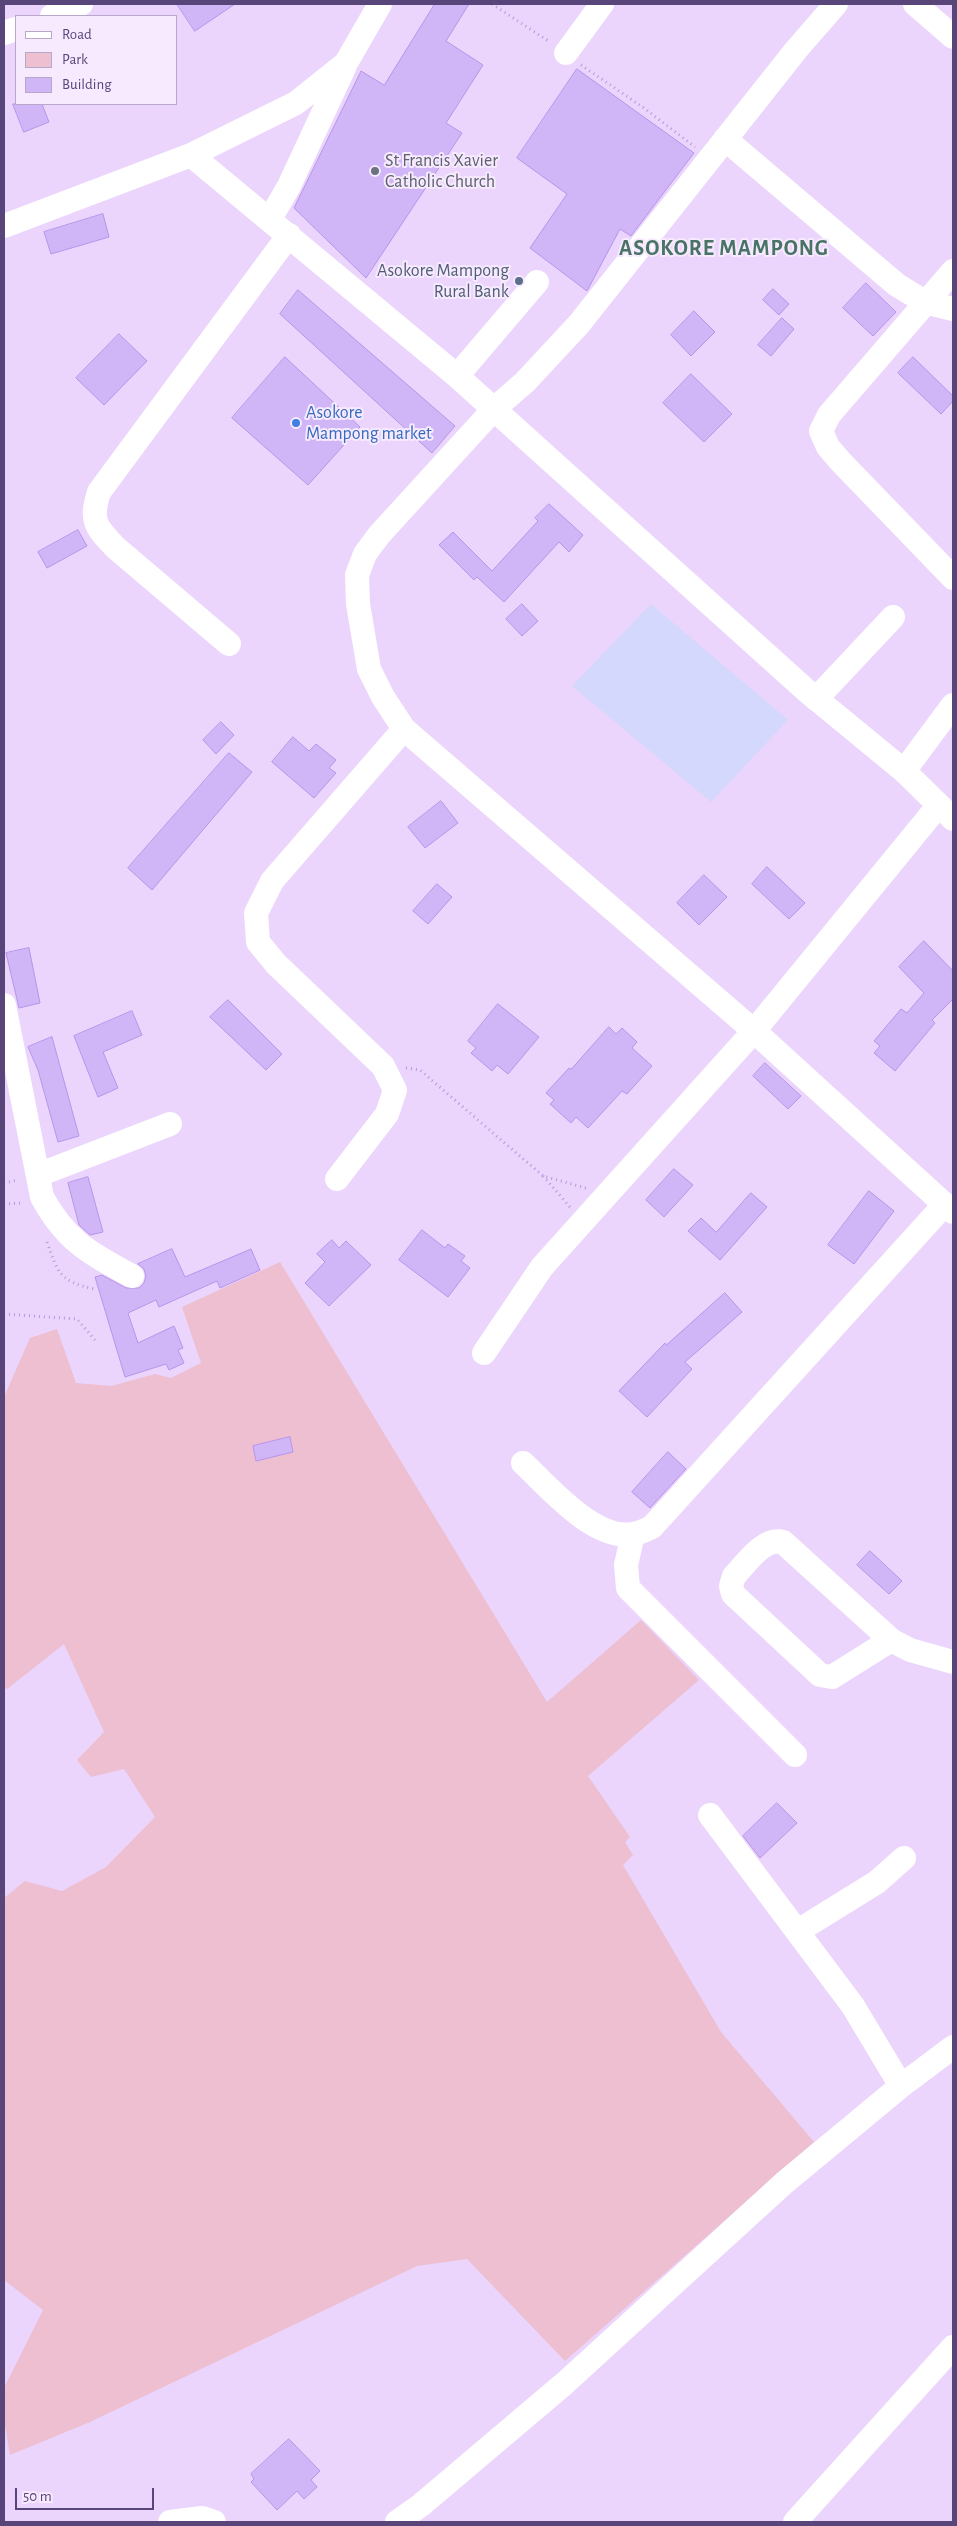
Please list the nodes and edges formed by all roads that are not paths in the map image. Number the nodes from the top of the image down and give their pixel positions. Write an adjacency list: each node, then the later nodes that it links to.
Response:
1 (82, 4): 6 (street)
2 (380, 4): 9 (street)
3 (602, 4): 8 (street)
4 (836, 4): 10 (street)
5 (915, 4): 7 (street)
6 (54, 15)
7 (953, 38)
8 (566, 53)
9 (346, 63): 11 (street); 12 (street)
10 (725, 140): 17 (street); 20 (street)
11 (191, 155): 12 (street); 13 (street)
12 (270, 219): 14 (street)
13 (4, 226)
14 (289, 235): 19 (street); 23 (street)
15 (953, 271): 17 (street)
16 (537, 282): 19 (street)
17 (925, 302): 18 (street); 21 (street)
18 (953, 308)
19 (457, 376): 20 (street)
20 (494, 409): 24 (street); 26 (street)
21 (953, 578)
22 (894, 617): 24 (street)
23 (229, 644)
24 (816, 699): 27 (street)
25 (953, 705): 27 (street)
26 (404, 729): 30 (street); 33 (street)
27 (904, 771): 28 (street)
28 (946, 812): 30 (street)
29 (4, 1005): 32 (street)
30 (754, 1031): 34 (street); 36 (street)
31 (170, 1124): 32 (street)
32 (38, 1175): 35 (street)
33 (337, 1179)
34 (949, 1208): 38 (street)
35 (132, 1276)
36 (484, 1353)
37 (523, 1462): 38 (street)
38 (633, 1534): 41 (street)
39 (892, 1640): 39 (street); 40 (street)
40 (953, 1662)
41 (795, 1755)
42 (710, 1815): 44 (street)
43 (904, 1858): 44 (street)
44 (798, 1931): 46 (street)
45 (953, 2047): 46 (street)
46 (901, 2086): 50 (street)
47 (953, 2347): 51 (street)
48 (170, 2522): 49 (street)
49 (214, 2522)
50 (397, 2522)
51 (795, 2522)

